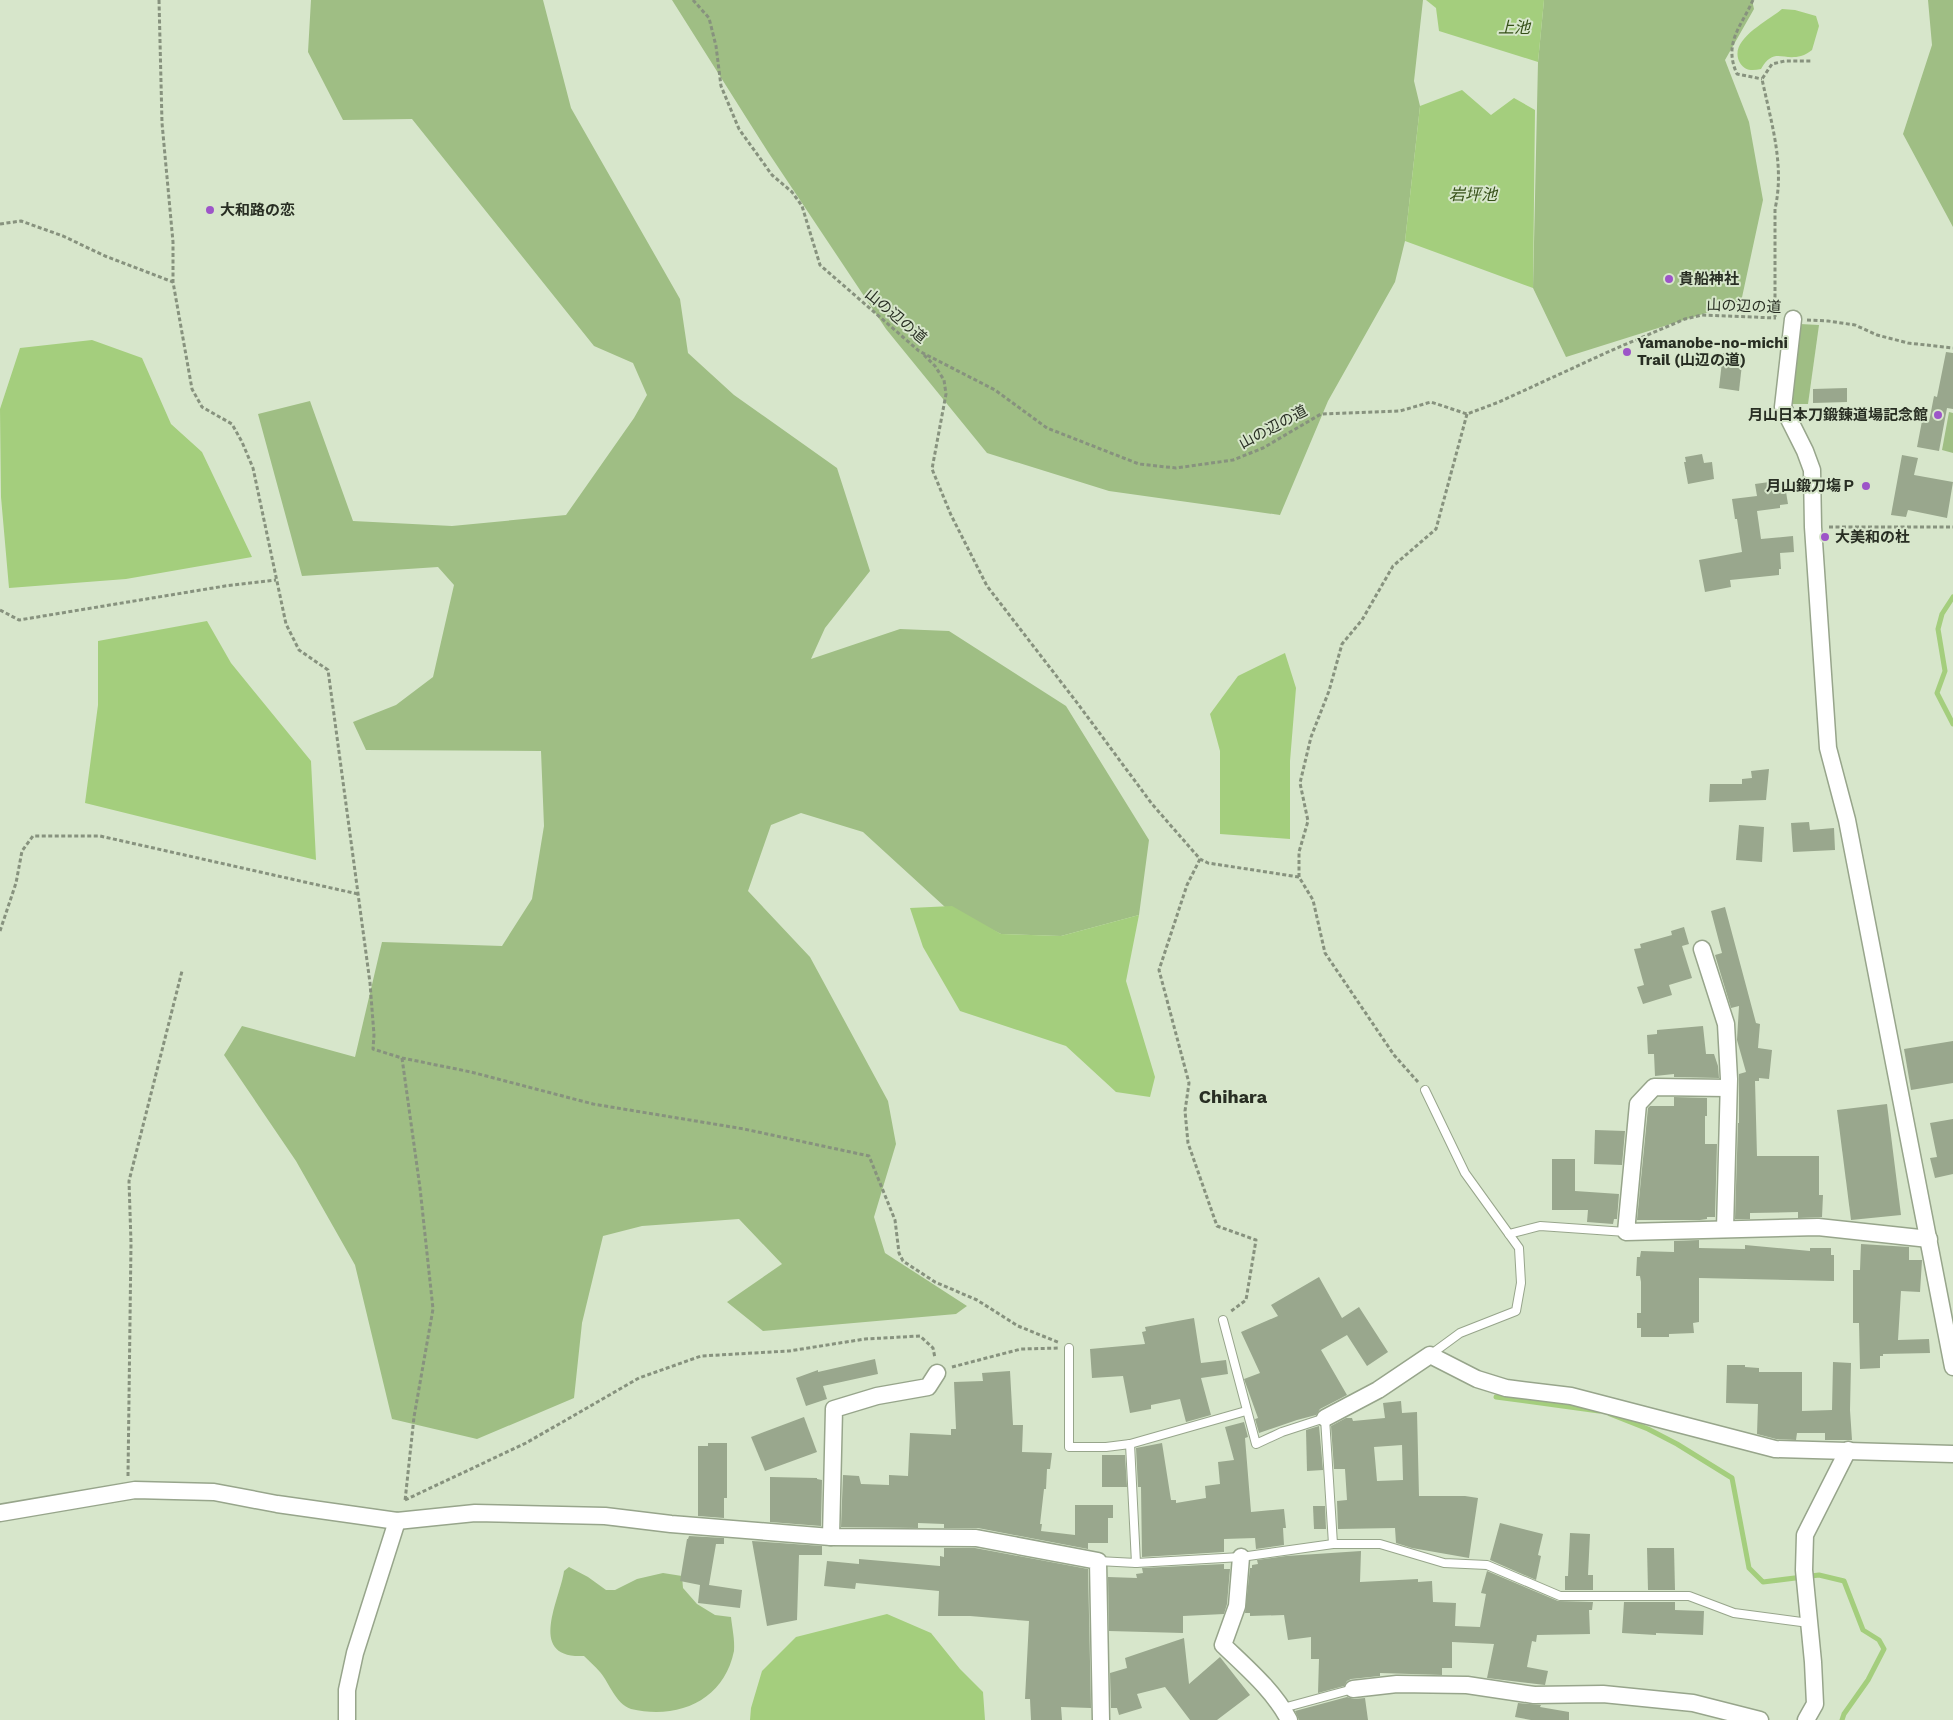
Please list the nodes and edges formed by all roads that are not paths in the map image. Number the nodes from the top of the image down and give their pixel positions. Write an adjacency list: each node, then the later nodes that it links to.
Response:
1 (1793, 319): 8 (street)
2 (1702, 949): 3 (street)
3 (1728, 1088): 5 (street); 6 (street)
4 (1425, 1090): 7 (lane)
5 (1725, 1229): 6 (street); 8 (street)
6 (1626, 1232): 7 (lane)
7 (1508, 1234): 11 (lane)
8 (1929, 1239): 12 (street)
9 (1223, 1320): 14 (lane)
10 (1069, 1348): 16 (lane)
11 (1430, 1355): 15 (street); 17 (street)
12 (1953, 1367)
13 (937, 1373): 21 (street)
14 (1246, 1411): 15 (lane); 16 (lane)
15 (1325, 1418): 22 (lane)
16 (1130, 1444): 25 (lane)
17 (1848, 1450): 18 (street); 26 (street)
18 (1953, 1454)
19 (0, 1513): 20 (street)
20 (397, 1521): 21 (street); 29 (street)
21 (831, 1537): 24 (street)
22 (1333, 1544): 23 (lane); 26 (lane)
23 (1241, 1557): 25 (lane); 28 (street)
24 (1098, 1561): 25 (lane); 30 (street)
25 (1136, 1563)
26 (1809, 1624): 32 (street)
27 (1353, 1689): 28 (lane); 31 (street)
28 (1286, 1714)
29 (347, 1720)
30 (1101, 1720)
31 (1760, 1720)
32 (1806, 1720)

